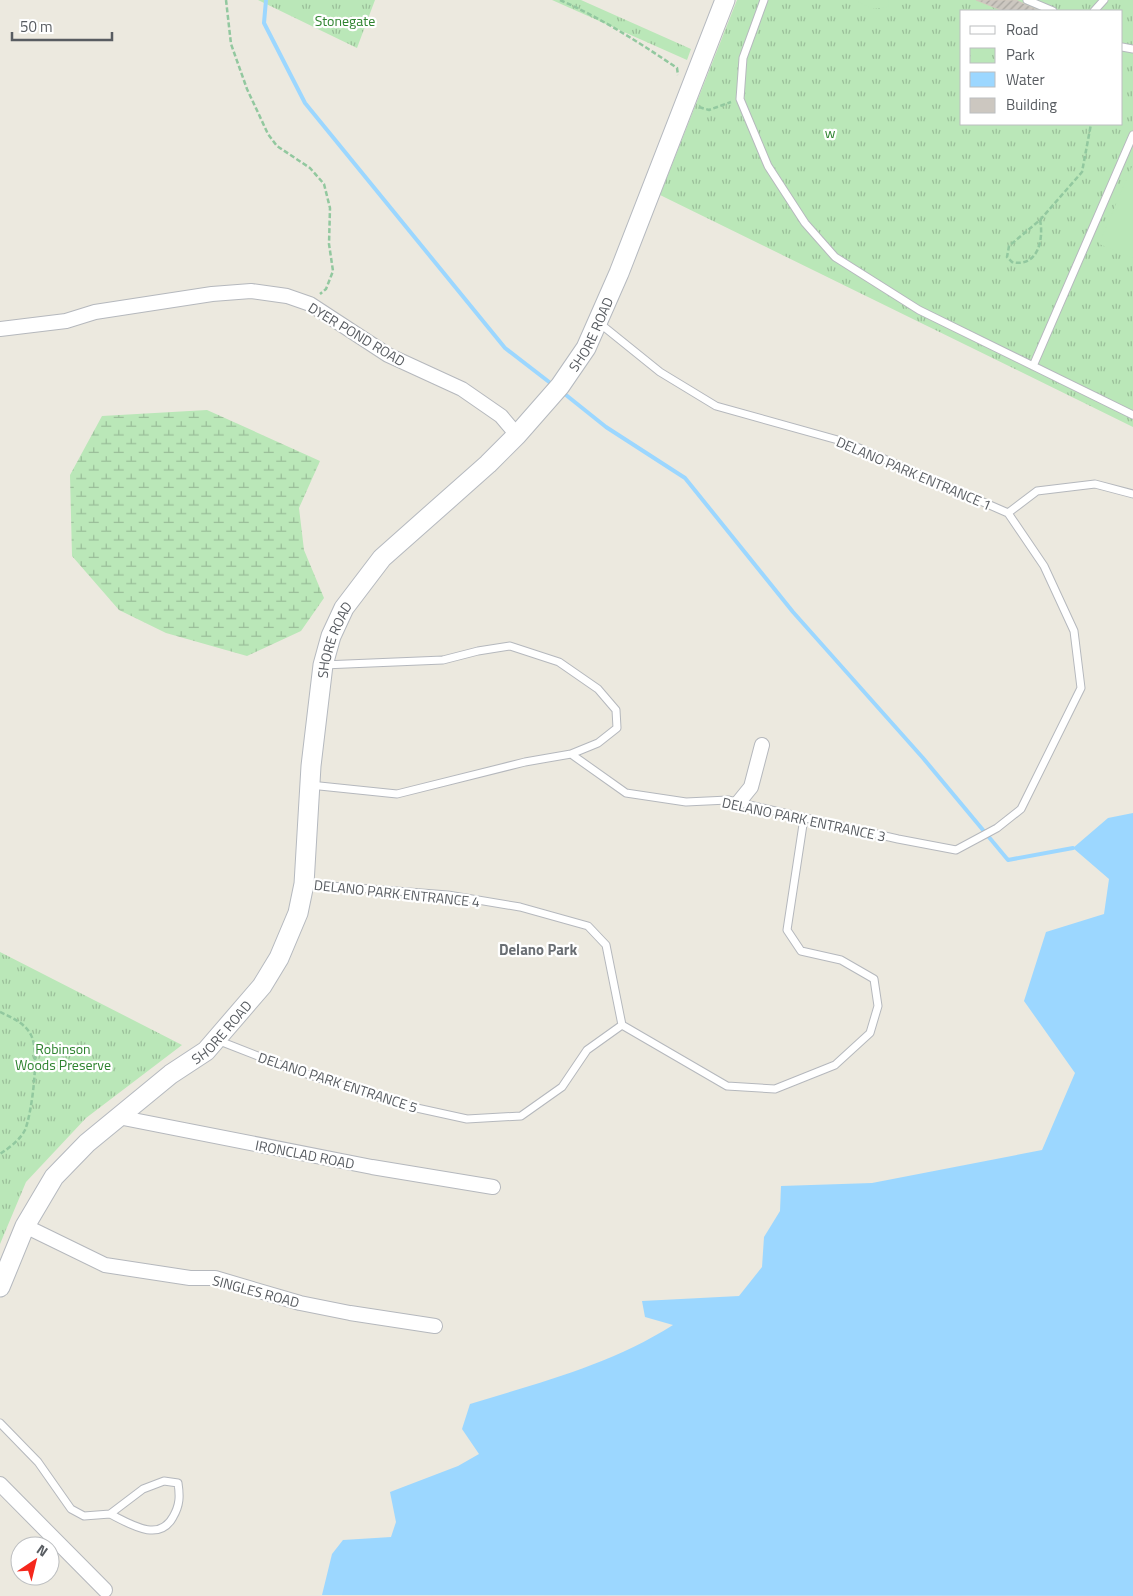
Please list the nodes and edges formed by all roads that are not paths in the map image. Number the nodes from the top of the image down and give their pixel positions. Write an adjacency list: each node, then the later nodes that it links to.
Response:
1 (725, 0): 8 (street, SHORE ROAD)
2 (764, 0): 10 (lane)
3 (1027, 0): 5 (lane)
4 (1104, 0): 6 (lane)
5 (1051, 10)
6 (1095, 10)
7 (1133, 135): 10 (lane)
8 (598, 322): 12 (street, SHORE ROAD); 14 (lane, DELANO PARK ENTRANCE 1)
9 (0, 329): 12 (street, DYER POND ROAD)
10 (1033, 366): 11 (lane)
11 (1133, 415)
12 (517, 435): 15 (street, SHORE ROAD)
13 (1133, 494): 14 (lane, DELANO PARK ENTRANCE 1)
14 (1008, 512): 20 (lane, DELANO PARK ENTRANCE 3)
15 (323, 665): 17 (lane); 18 (street, SHORE ROAD)
16 (762, 745): 19 (street)
17 (571, 754): 18 (lane); 19 (lane, DELANO PARK ENTRANCE 3)
18 (310, 785): 21 (street, SHORE ROAD)
19 (738, 802): 20 (lane, DELANO PARK ENTRANCE 3)
20 (804, 818): 22 (lane)
21 (304, 884): 22 (lane, DELANO PARK ENTRANCE 4); 23 (street, SHORE ROAD)
22 (622, 1025): 23 (lane, DELANO PARK ENTRANCE 5)
23 (215, 1039): 24 (street, SHORE ROAD)
24 (118, 1117): 25 (street, IRONCLAD ROAD); 26 (street, SHORE ROAD)
25 (493, 1187)
26 (24, 1226): 27 (street, SHORE ROAD); 28 (street, SINGLES ROAD)
27 (0, 1287)
28 (435, 1326)
29 (0, 1423): 31 (lane)
30 (0, 1484): 32 (street)
31 (110, 1514): 31 (lane)
32 (105, 1590)

